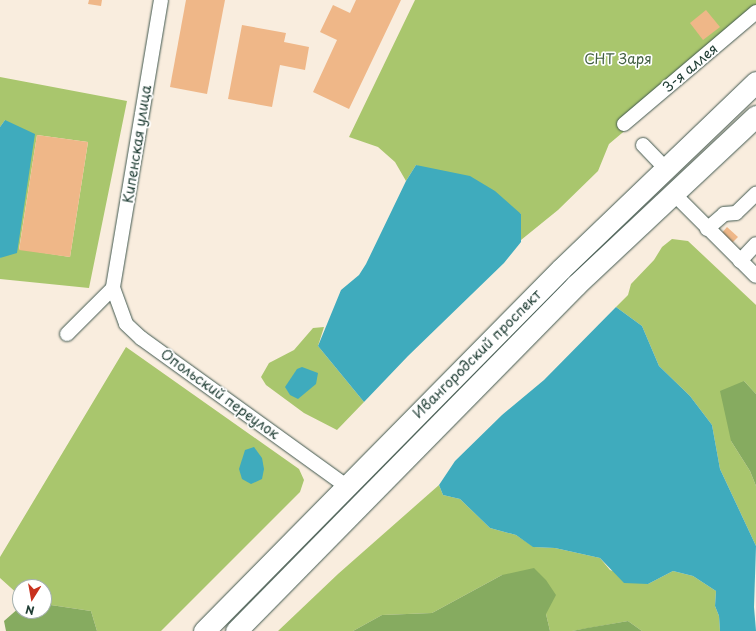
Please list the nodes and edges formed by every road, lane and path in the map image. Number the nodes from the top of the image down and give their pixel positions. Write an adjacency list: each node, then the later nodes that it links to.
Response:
1 (161, 0): 14 (street, Кипенская улица)
2 (756, 12): 5 (street, 3-я аллея)
3 (756, 82): 7 (highway, Ивангородский проспект)
4 (756, 116): 8 (highway, Ивангородский проспект)
5 (624, 124)
6 (644, 146): 7 (street)
7 (665, 168): 16 (highway, Ивангородский проспект)
8 (673, 193): 10 (street); 18 (highway, Ивангородский проспект)
9 (756, 194): 10 (street)
10 (707, 229): 12 (street)
11 (756, 244): 12 (street)
12 (740, 261): 13 (street)
13 (756, 276)
14 (113, 288): 15 (street); 16 (street, Опольский переулок)
15 (67, 334)
16 (346, 486): 17 (highway, Ивангородский проспект)
17 (204, 631)
18 (236, 631)

